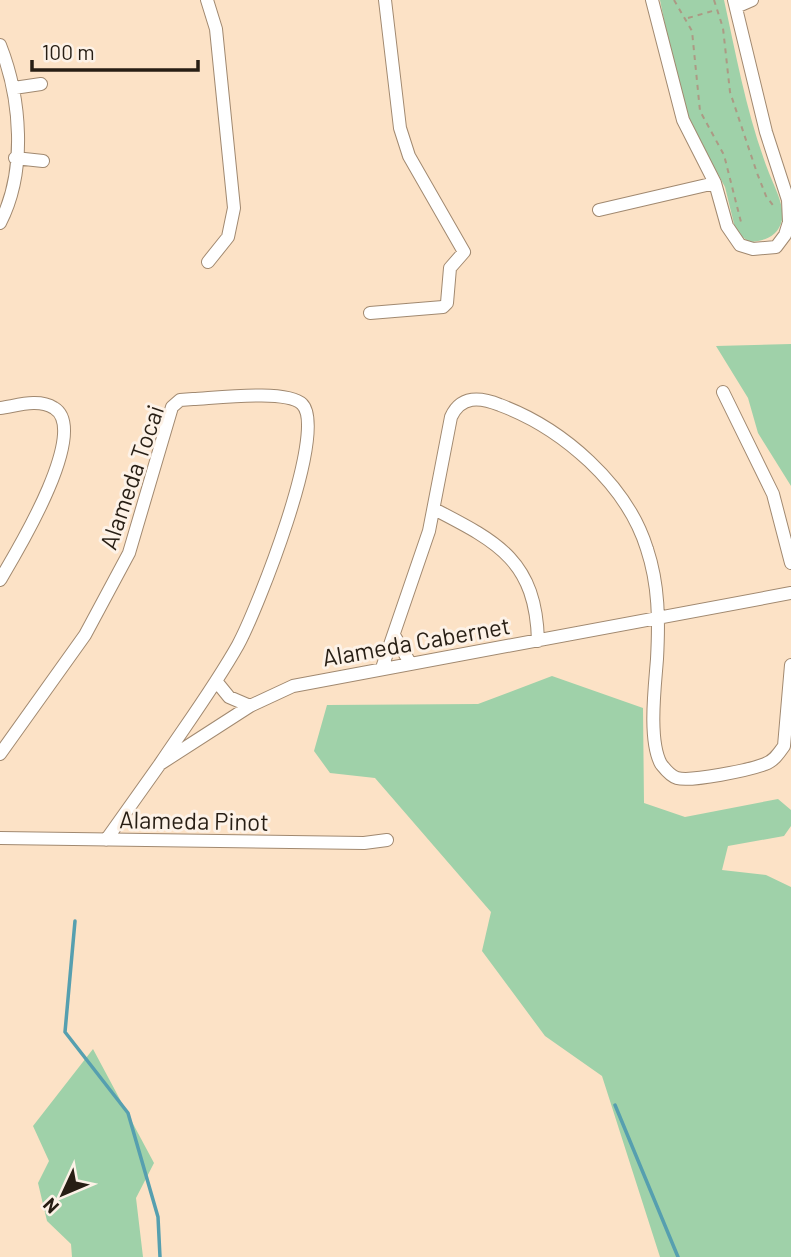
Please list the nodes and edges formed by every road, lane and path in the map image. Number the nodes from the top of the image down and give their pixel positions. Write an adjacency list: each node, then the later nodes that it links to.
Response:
1 (207, 0): 24 (street)
2 (385, 0): 25 (street)
3 (652, 0): 17 (street)
4 (674, 0): 9 (path)
5 (714, 0): 8 (path)
6 (752, 0): 7 (street)
7 (735, 4): 15 (street)
8 (718, 9): 9 (path); 19 (path)
9 (687, 18): 21 (path)
10 (0, 45): 12 (street)
11 (41, 84): 12 (street)
12 (14, 88): 13 (street)
13 (15, 158): 14 (street); 20 (street)
14 (43, 161)
15 (777, 165): 16 (street); 23 (street)
16 (791, 181)
17 (715, 183): 18 (street); 23 (street)
18 (599, 210)
19 (778, 214)
20 (0, 223)
21 (744, 235)
22 (791, 246): 23 (street)
23 (776, 247)
24 (208, 262)
25 (370, 313)
26 (723, 392): 29 (street)
27 (0, 408): 30 (street)
28 (434, 509): 32 (street); 33 (street); 34 (street)
29 (791, 563)
30 (0, 580)
31 (791, 593): 32 (street, Alameda Cabernet)
32 (659, 615): 34 (street, Alameda Cabernet); 36 (street)
33 (394, 635): 35 (street); 37 (street)
34 (538, 641): 35 (street, Alameda Cabernet)
35 (410, 663): 37 (street, Alameda Cabernet)
36 (791, 665)
37 (382, 668): 39 (street, Alameda Cabernet)
38 (216, 681): 39 (street); 40 (street, Alameda Tocai); 41 (street)
39 (250, 706): 41 (street, Alameda Cabernet)
40 (0, 754)
41 (160, 764): 44 (street, Alameda Cabernet)
42 (0, 838): 44 (street, Alameda Pinot)
43 (387, 840): 44 (street, Alameda Pinot)
44 (106, 841)

